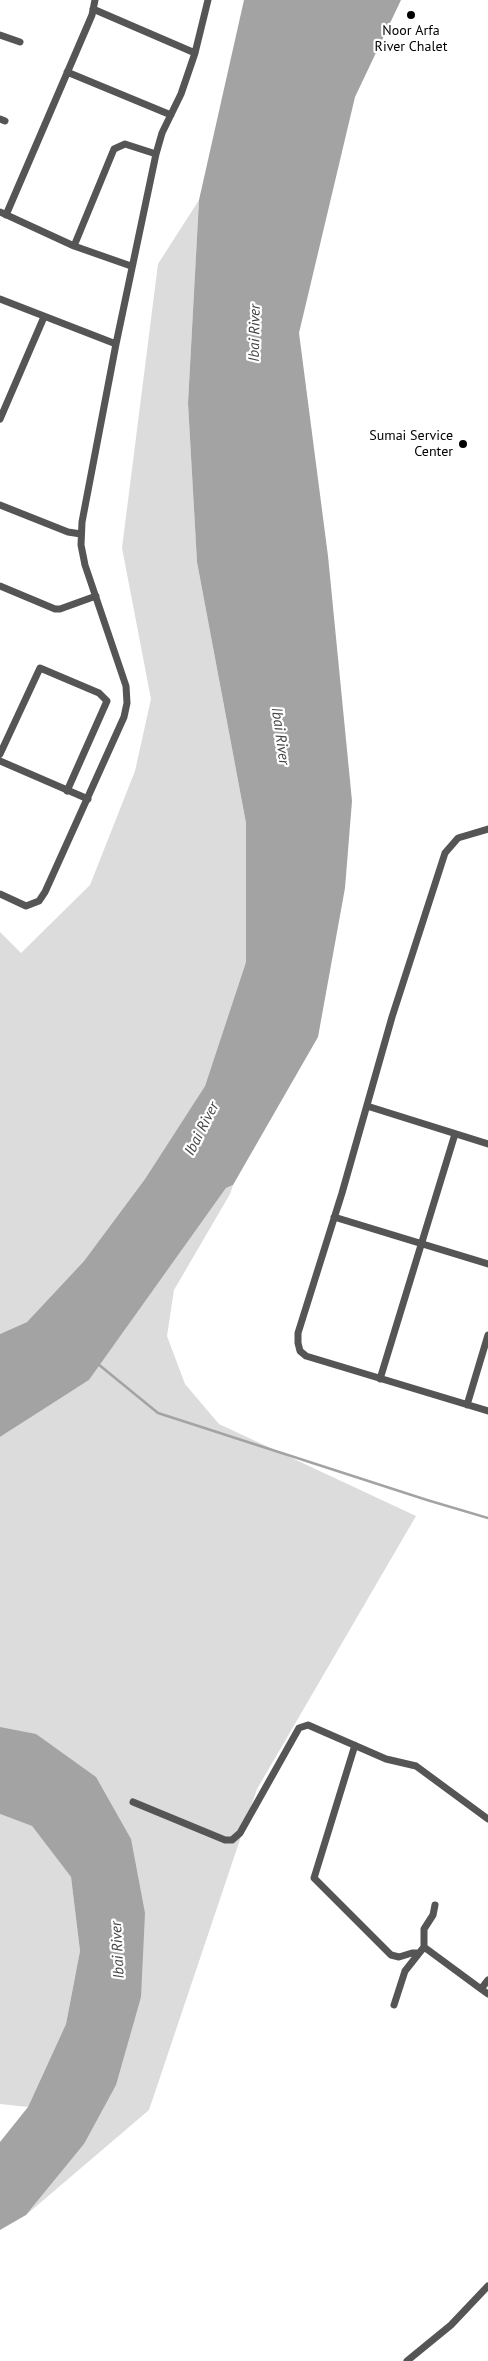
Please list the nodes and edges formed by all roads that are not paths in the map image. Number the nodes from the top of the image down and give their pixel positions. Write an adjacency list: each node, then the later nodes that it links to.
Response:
1 (95, 0): 3 (street)
2 (208, 0): 6 (street)
3 (93, 9): 6 (street); 7 (street)
4 (0, 35): 5 (street)
5 (20, 42)
6 (195, 53): 8 (street)
7 (68, 72): 8 (street); 10 (street)
8 (171, 115): 9 (street)
9 (156, 154): 11 (street); 12 (street)
10 (3, 214): 11 (street)
11 (74, 246): 12 (street)
12 (131, 266): 15 (street)
13 (0, 299): 14 (street)
14 (44, 317): 15 (street); 16 (street)
15 (116, 344): 18 (street)
16 (0, 419)
17 (0, 505): 18 (street)
18 (81, 534): 20 (street)
19 (0, 586): 20 (street)
20 (96, 596): 24 (street)
21 (0, 754): 23 (street)
22 (0, 761): 23 (street)
23 (67, 791): 24 (street)
24 (88, 799): 26 (street)
25 (488, 829): 27 (street)
26 (0, 894)
27 (367, 1106): 28 (street); 30 (street)
28 (454, 1134): 29 (street); 31 (street)
29 (488, 1144)
30 (334, 1217): 31 (street); 34 (street)
31 (421, 1244): 32 (street); 34 (street)
32 (488, 1264)
33 (488, 1335): 35 (street)
34 (380, 1379): 35 (street)
35 (467, 1405): 36 (street)
36 (488, 1412)
37 (354, 1745): 38 (street); 39 (street); 41 (street)
38 (133, 1802)
39 (488, 1819)
40 (436, 1905): 41 (street)
41 (421, 1950): 43 (street); 45 (street)
42 (488, 1980): 43 (street)
43 (481, 1989): 44 (street)
44 (488, 1994)
45 (394, 2005)
46 (488, 2286): 47 (street)
47 (407, 2361)

